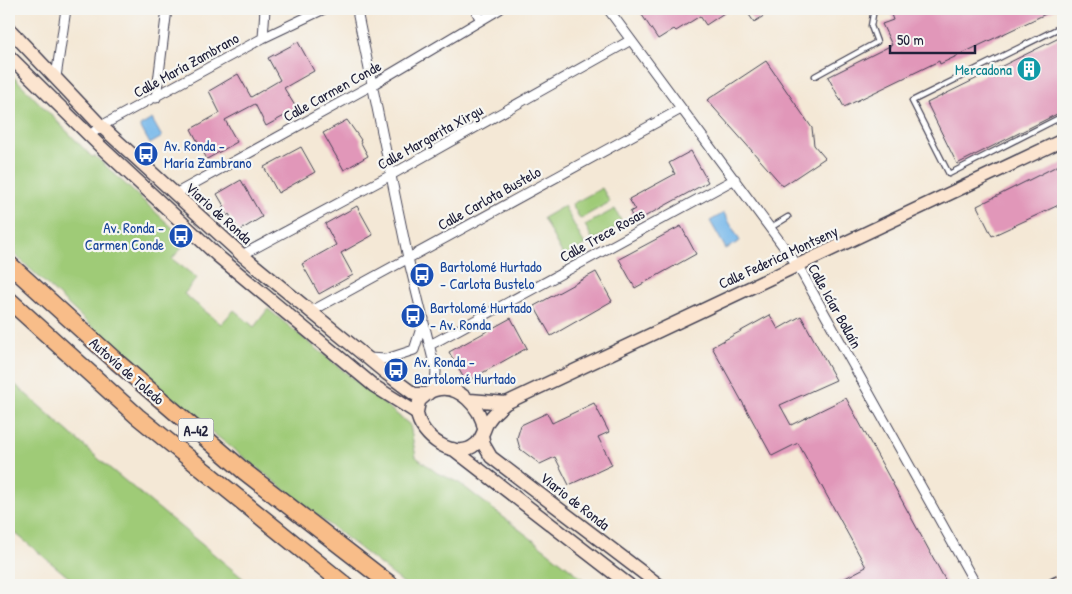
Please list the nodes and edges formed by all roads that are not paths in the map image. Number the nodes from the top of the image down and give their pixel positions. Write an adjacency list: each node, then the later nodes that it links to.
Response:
1 (66, 9): 17 (street)
2 (167, 9): 19 (street)
3 (265, 9): 13 (street)
4 (324, 9): 13 (street, Calle María Zambrano)
5 (358, 9): 18 (street)
6 (475, 9): 10 (street)
7 (500, 9): 10 (street, Calle Carmen Conde)
8 (608, 9): 14 (street, Calle Icíar Bollaín)
9 (874, 9): 16 (lane)
10 (481, 20): 18 (street, Calle Carmen Conde)
11 (1063, 26): 21 (lane)
12 (9, 28): 17 (main road, Viario de Ronda)
13 (263, 38): 19 (street, Calle María Zambrano)
14 (631, 40): 20 (street, Calle Icíar Bollaín); 25 (street, Calle Margarita Xirgu)
15 (9, 56): 23 (main road)
16 (815, 76)
17 (56, 77): 22 (main road, Viario de Ronda)
18 (372, 85): 25 (street); 27 (street, Calle Carmen Conde)
19 (156, 98): 22 (street, Calle María Zambrano)
20 (680, 109): 26 (street, Calle Icíar Bollaín); 31 (street, Calle Carlota Bustelo)
21 (1063, 116)
22 (101, 126): 23 (street, Calle María Zambrano); 27 (main road, Viario de Ronda)
23 (90, 136): 44 (main road)
24 (1063, 140): 33 (main road, Calle Federica Montseny)
25 (391, 175): 30 (street, Calle Margarita Xirgu); 31 (street)
26 (735, 179): 29 (street, Calle Icíar Bollaín); 37 (street, Calle Trece Rosas)
27 (175, 194): 30 (main road, Viario de Ronda)
28 (788, 217): 29 (lane)
29 (770, 228): 33 (street, Calle Icíar Bollaín)
30 (242, 255): 35 (main road, Viario de Ronda)
31 (408, 258): 35 (street, Calle Carlota Bustelo); 36 (street)
32 (9, 264): 49 (highway, Autovía de Toledo / A-42)
33 (798, 266): 43 (main road, Calle Federica Montseny); 52 (street, Calle Icíar Bollaín)
34 (9, 300): 48 (highway, Autovía de Toledo / A-42)
35 (310, 312): 38 (main road, Viario de Ronda)
36 (424, 319): 37 (street); 38 (street)
37 (430, 345): 39 (street)
38 (367, 358): 40 (main road, Viario de Ronda)
39 (436, 372): 40 (street); 41 (street)
40 (431, 392): 41 (main road); 44 (main road)
41 (453, 392): 42 (main road)
42 (470, 400): 43 (main road, Calle Federica Montseny); 45 (main road)
43 (506, 403): 45 (main road, Calle Federica Montseny)
44 (417, 413): 46 (main road)
45 (483, 432): 46 (main road); 51 (main road, Viario de Ronda)
46 (453, 450): 50 (main road)
47 (1063, 580): 53 (main road)
48 (345, 585)
49 (391, 585)
50 (628, 585)
51 (659, 585)
52 (976, 585)
53 (1053, 585)

